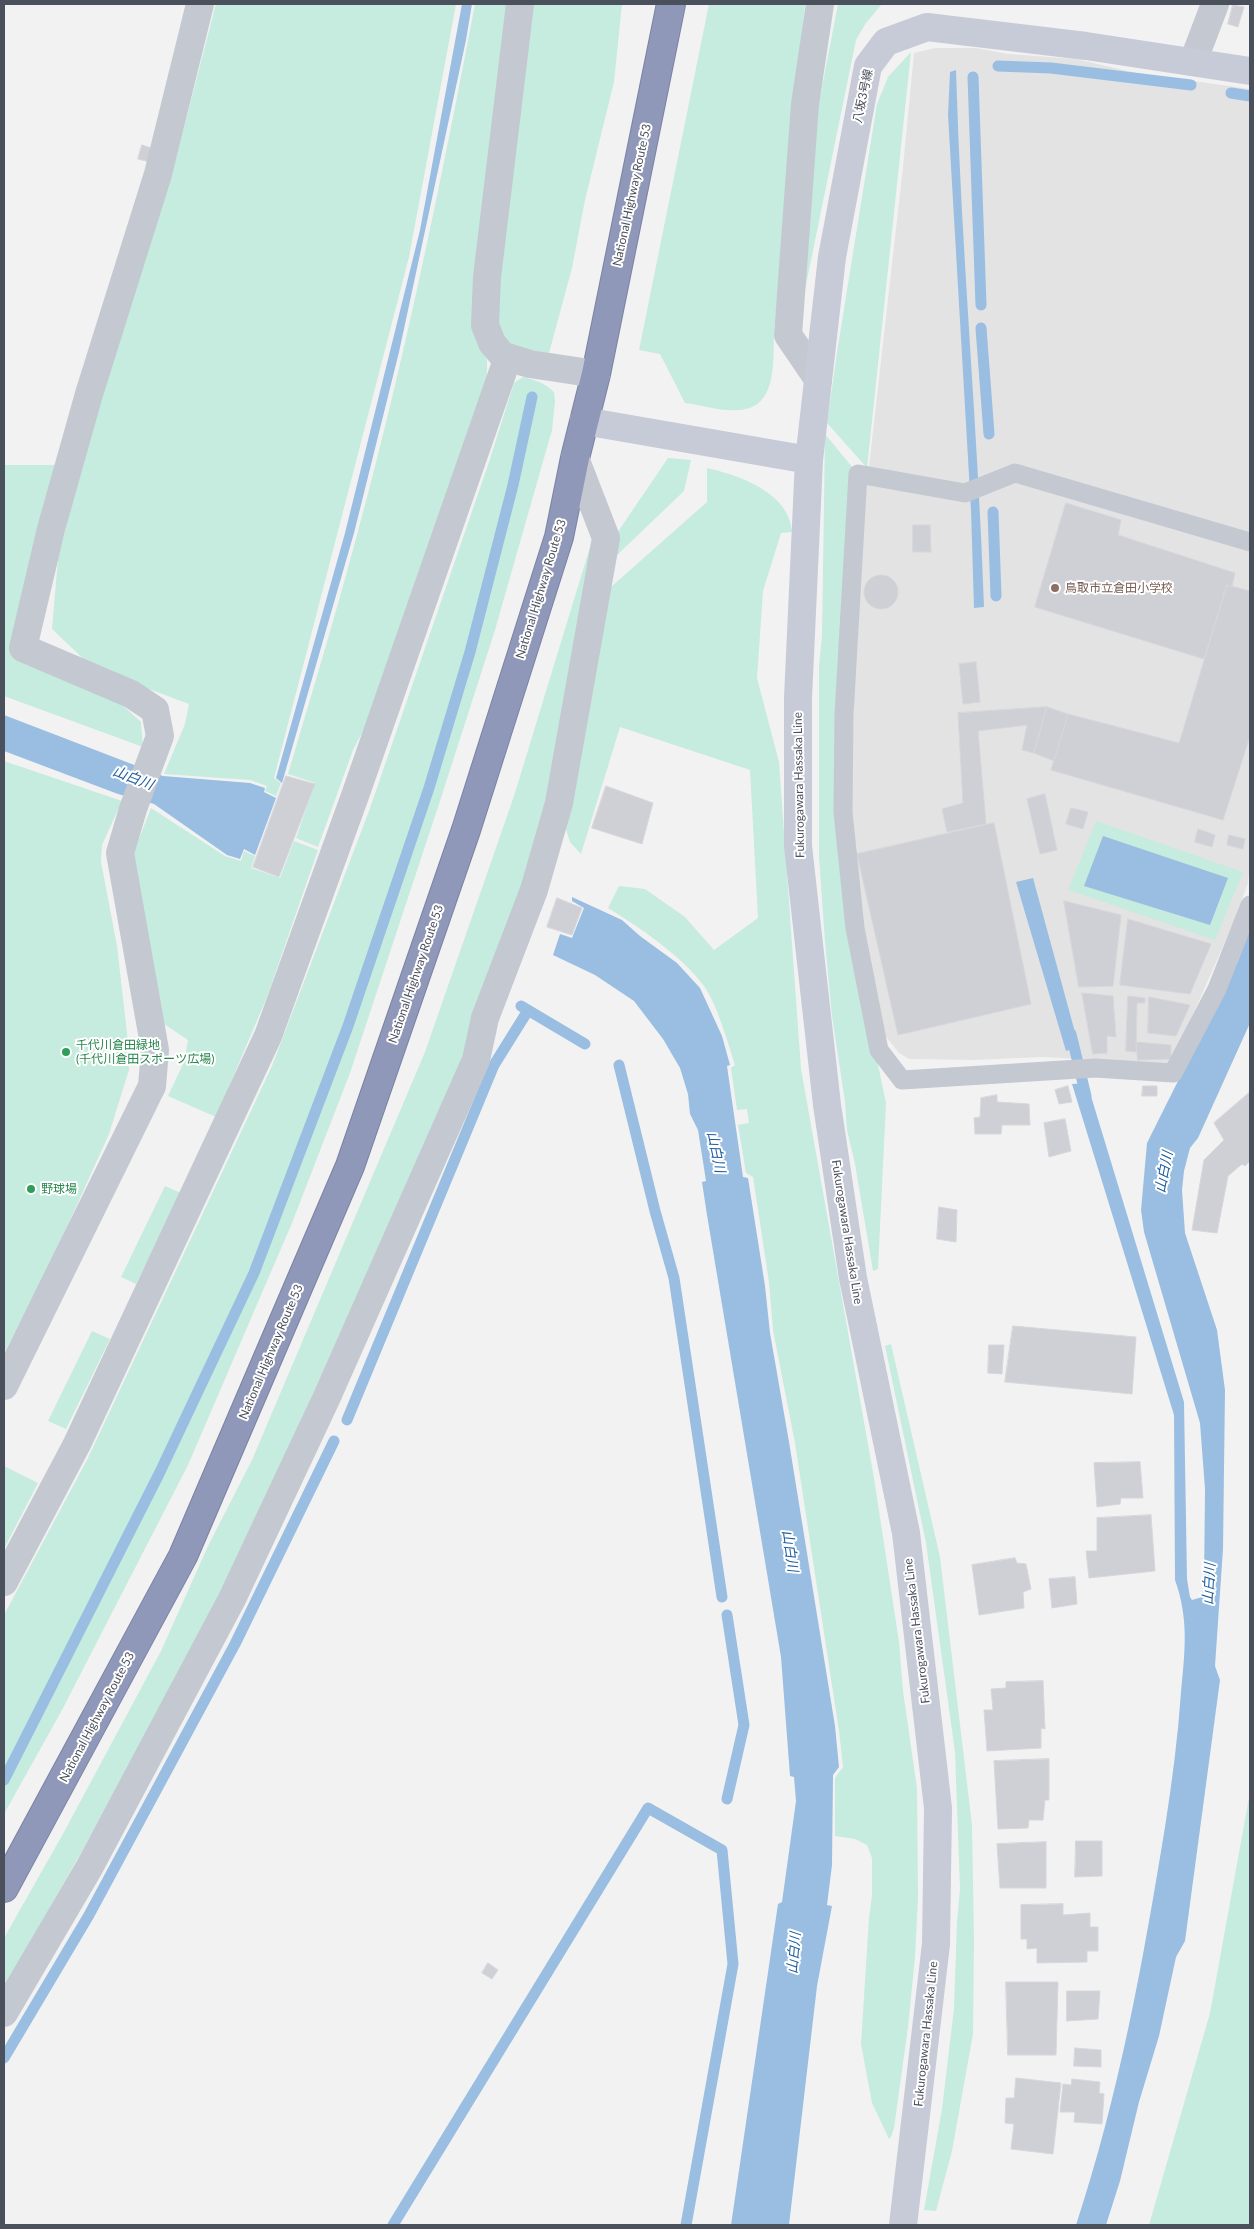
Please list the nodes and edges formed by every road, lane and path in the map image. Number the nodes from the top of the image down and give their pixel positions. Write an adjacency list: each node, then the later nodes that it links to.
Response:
1 (200, 4): 16 (street)
2 (520, 4): 8 (street)
3 (671, 4): 9 (highway, National Highway Route 53)
4 (820, 4): 10 (street)
5 (1215, 4): 6 (street)
6 (1194, 62): 7 (main road, 八坂3号線); 10 (main road, 八坂3号線)
7 (1250, 70)
8 (508, 357): 9 (street); 17 (street)
9 (596, 374): 11 (highway, National Highway Route 53)
10 (818, 379): 13 (main road, 八坂3号線)
11 (584, 421): 12 (highway, National Highway Route 53); 13 (main road)
12 (575, 458): 18 (highway, National Highway Route 53); 19 (street)
13 (809, 460): 20 (main road, Fukurogawara Hassaka Line)
14 (1250, 542): 15 (lane)
15 (1250, 906)
16 (4, 1386)
17 (4, 1582)
18 (4, 1888)
19 (4, 2013)
20 (903, 2225)

